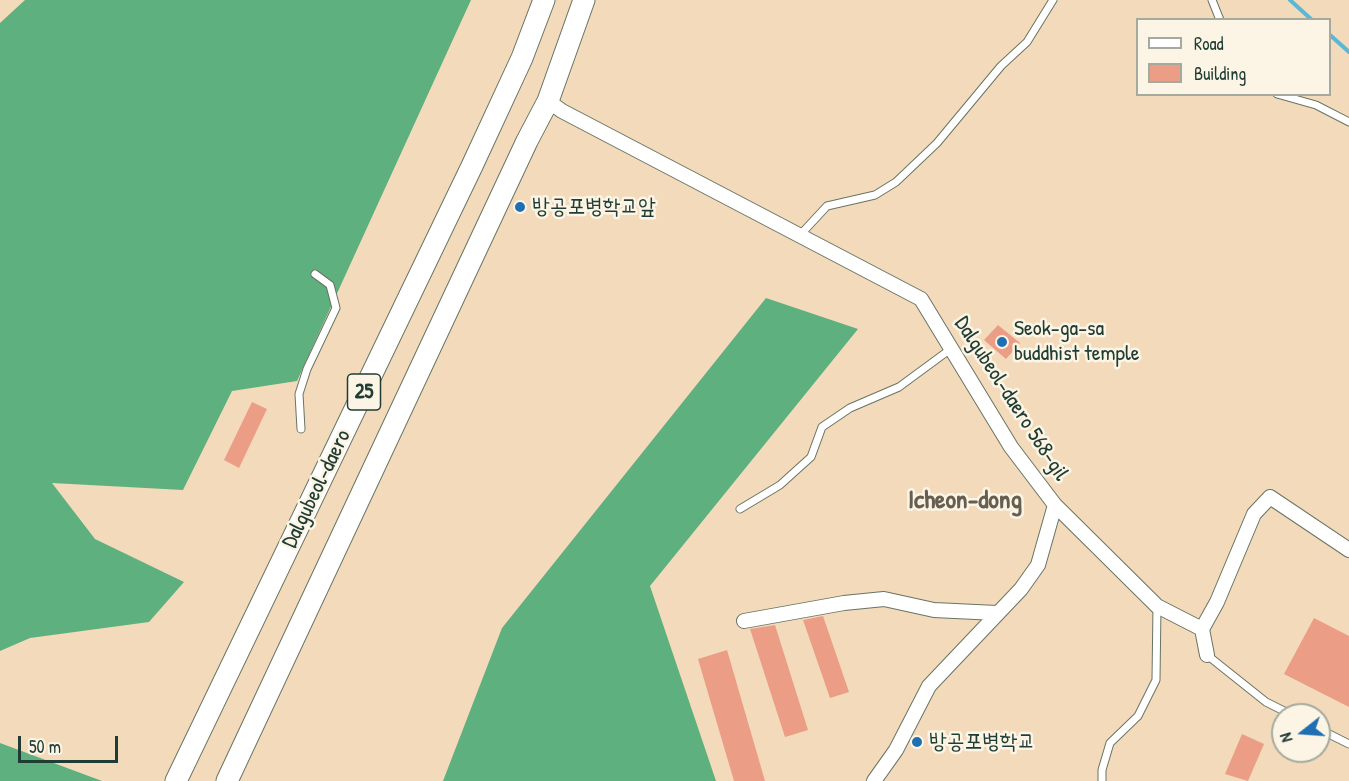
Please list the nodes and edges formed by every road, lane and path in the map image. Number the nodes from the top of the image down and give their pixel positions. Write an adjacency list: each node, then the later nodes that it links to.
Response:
1 (544, 0): 24 (main road, Dalgubeol-daero / 25)
2 (584, 0): 7 (main road, Dalgubeol-daero / 25)
3 (1053, 0): 9 (lane)
4 (1212, 0): 5 (lane)
5 (1219, 18)
6 (1284, 96): 8 (lane)
7 (548, 101): 9 (street, Dalgubeol-daero 568-gil); 25 (main road, Dalgubeol-daero / 25)
8 (1349, 122)
9 (801, 234): 11 (street, Dalgubeol-daero 568-gil)
10 (315, 274): 12 (lane)
11 (952, 348): 13 (street, Dalgubeol-daero 568-gil); 14 (lane)
12 (301, 429)
13 (1055, 505): 16 (street, Dalgubeol-daero 568-gil); 17 (street)
14 (740, 509)
15 (1349, 550): 19 (street)
16 (1157, 606): 19 (street, Dalgubeol-daero 568-gil); 27 (lane)
17 (997, 613): 18 (street); 26 (street)
18 (744, 621)
19 (1202, 628): 20 (street)
20 (1207, 655): 21 (lane)
21 (1271, 704)
22 (1331, 735): 23 (lane)
23 (1349, 744)
24 (176, 781)
25 (227, 781)
26 (874, 781)
27 (1102, 781)

